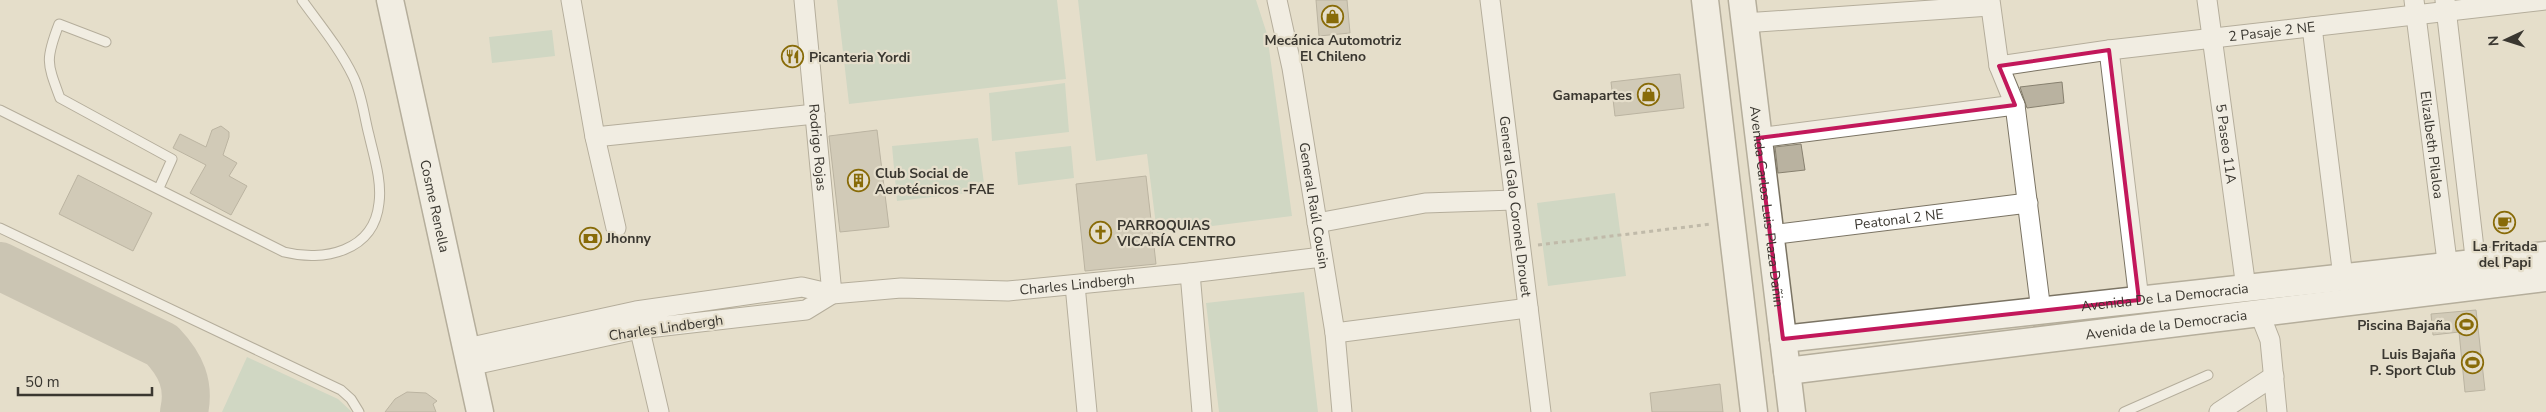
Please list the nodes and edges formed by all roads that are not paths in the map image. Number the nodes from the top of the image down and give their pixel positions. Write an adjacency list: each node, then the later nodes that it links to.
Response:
1 (302, 0): 24 (lane)
2 (390, 0): 49 (street, Cosme Renella)
3 (571, 0): 22 (street)
4 (804, 0): 21 (street, Rodrigo Rojas)
5 (1277, 0): 27 (street, General Raúl Cousin)
6 (1490, 0): 25 (street, General Galo Coronel Drouet)
7 (1704, 0): 60 (street)
8 (2207, 0): 15 (street, 5 Paseo 11A)
9 (2544, 0): 11 (street, 2 Pasaje 2 NE)
10 (1990, 3): 13 (street); 18 (street)
11 (2445, 6): 12 (street, 2 Pasaje 2 NE); 34 (street)
12 (2415, 7): 14 (street, 2 Pasaje 2 NE); 36 (street, Elizalbeth Pilaloa)
13 (1743, 11): 23 (street, Avenida Carlos Luis Plaza Dañin)
14 (2312, 27): 15 (street, 2 Pasaje 2 NE); 35 (street)
15 (2212, 38): 17 (street, 2 Pasaje 2 NE); 39 (street, 5 Paseo 11A)
16 (106, 42): 24 (lane)
17 (2109, 50): 18 (street, 2 Pasaje 2 NE); 41 (street)
18 (1999, 66): 19 (street)
19 (2014, 105): 23 (street); 26 (street)
20 (0, 110): 24 (lane)
21 (815, 114): 22 (street); 40 (street, Rodrigo Rojas)
22 (595, 137): 29 (street)
23 (1758, 138): 30 (street, Avenida Carlos Luis Plaza Dañin)
24 (159, 188)
25 (1514, 200): 27 (street); 42 (street, General Galo Coronel Drouet)
26 (2028, 203): 30 (street, Peatonal 2 NE); 43 (street)
27 (1318, 223): 32 (street, General Raúl Cousin)
28 (0, 228): 53 (lane)
29 (616, 228)
30 (1770, 235): 48 (street, Avenida Carlos Luis Plaza Dañin)
31 (2546, 255): 34 (street)
32 (1322, 257): 33 (street, Charles Lindbergh); 47 (street, General Raúl Cousin)
33 (1190, 273): 38 (street, Charles Lindbergh); 57 (street)
34 (2477, 274): 36 (street, Avenida de la Democracia); 37 (street, Avenida de la Democracia)
35 (2343, 277): 36 (street, Avenida De La Democracia); 39 (street, Avenida De La Democracia)
36 (2449, 277): 45 (street, Avenida de la Democracia)
37 (2546, 278)
38 (1075, 285): 40 (street, Charles Lindbergh); 56 (street)
39 (2246, 288): 41 (street, Avenida De La Democracia)
40 (832, 294): 44 (street, Charles Lindbergh); 46 (street, Charles Lindbergh)
41 (2139, 300): 43 (street, Avenida De La Democracia)
42 (1528, 308): 47 (street); 59 (street, General Galo Coronel Drouet)
43 (2041, 310): 48 (street, Avenida De La Democracia)
44 (636, 311): 46 (street); 49 (street, Charles Lindbergh)
45 (2259, 312): 50 (street, Avenida de la Democracia); 52 (street)
46 (639, 329): 49 (street, Charles Lindbergh); 55 (street)
47 (1335, 332): 58 (street, General Raúl Cousin)
48 (1783, 339): 50 (street, Avenida Carlos Luis Plaza Dañin)
49 (468, 357): 54 (street, Cosme Renella)
50 (1787, 371): 61 (street, Avenida Carlos Luis Plaza Dañin)
51 (2208, 375): 62 (lane)
52 (2274, 376): 63 (street); 64 (street)
53 (359, 412)
54 (480, 412)
55 (659, 412)
56 (1087, 412)
57 (1202, 412)
58 (1342, 412)
59 (1541, 412)
60 (1754, 412)
61 (1792, 412)
62 (2124, 412)
63 (2219, 412)
64 (2277, 412)

